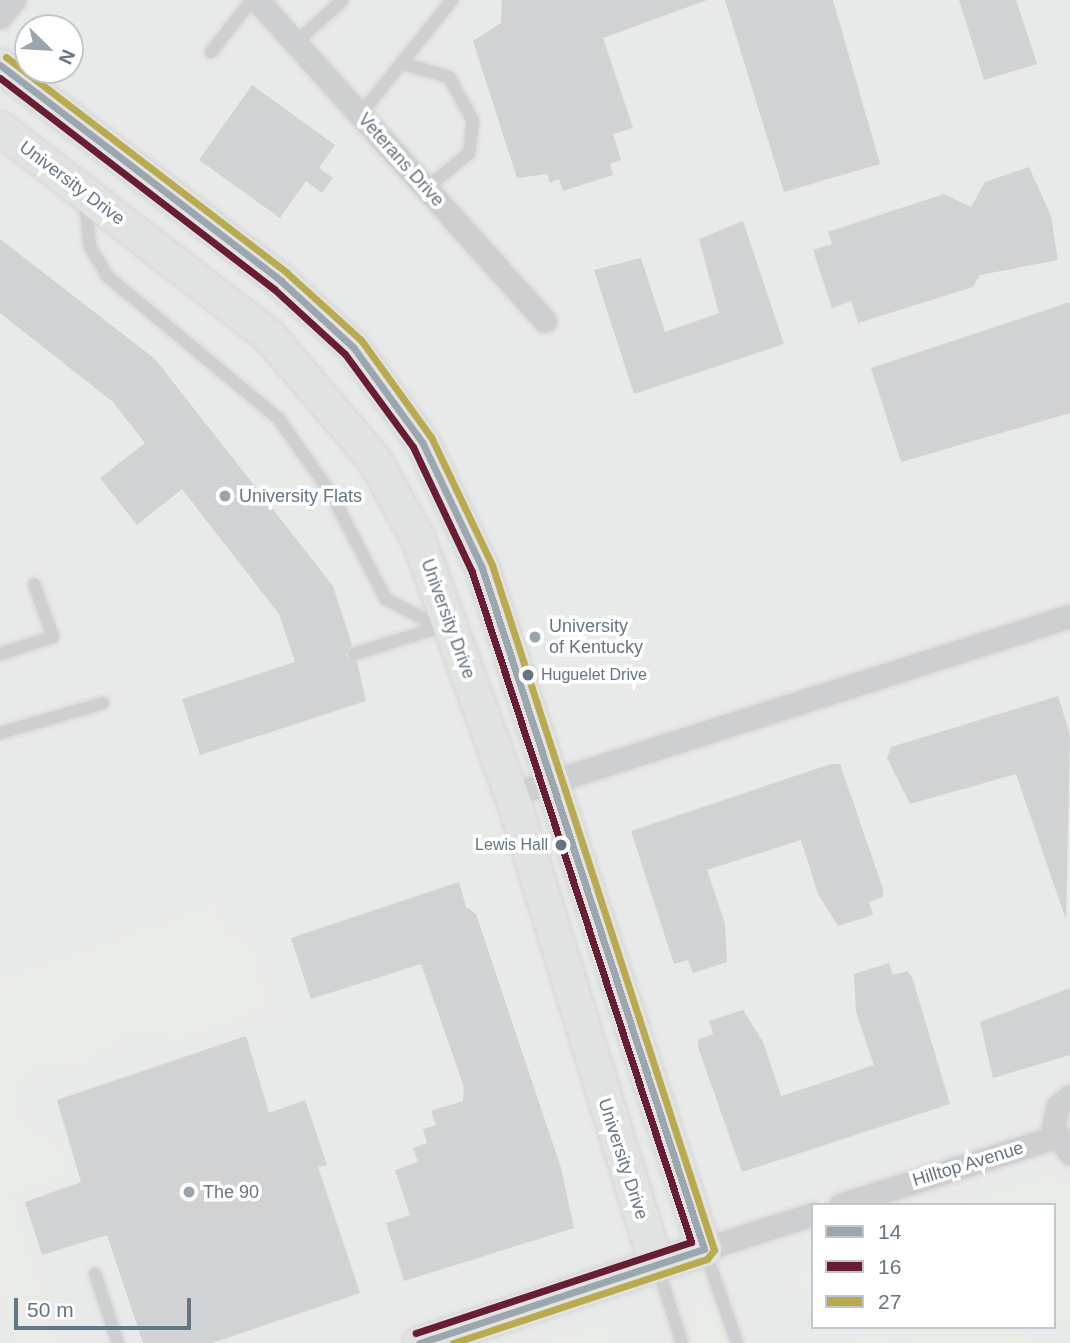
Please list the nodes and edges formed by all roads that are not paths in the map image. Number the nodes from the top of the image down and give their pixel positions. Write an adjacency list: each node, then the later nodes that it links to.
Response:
1 (14, 0): 5 (street)
2 (255, 0): 6 (street, Veterans Drive); 7 (lane)
3 (343, 0): 6 (lane)
4 (452, 0): 8 (lane)
5 (0, 17)
6 (295, 43): 10 (street, Veterans Drive)
7 (211, 52)
8 (404, 64): 10 (lane); 12 (lane)
9 (0, 65): 22 (street)
10 (360, 115): 12 (street, Veterans Drive)
11 (0, 128): 13 (street, University Drive)
12 (426, 189): 14 (street, Veterans Drive)
13 (83, 192): 17 (street, University Drive); 17 (lane)
14 (545, 321)
15 (34, 584): 18 (lane)
16 (1070, 616): 22 (street)
17 (444, 626): 19 (lane); 23 (street, University Drive)
18 (0, 654)
19 (354, 654)
20 (103, 703): 21 (lane)
21 (0, 733)
22 (549, 784): 23 (street); 28 (street)
23 (510, 795): 29 (street, University Drive)
24 (1070, 1096): 25 (street)
25 (1063, 1145): 26 (street, Hilltop Avenue)
26 (847, 1203)
27 (811, 1215): 28 (street)
28 (704, 1249): 29 (street); 34 (lane)
29 (656, 1265): 32 (street); 33 (lane)
30 (95, 1274): 31 (lane)
31 (118, 1343)
32 (419, 1343)
33 (682, 1343)
34 (737, 1343)

